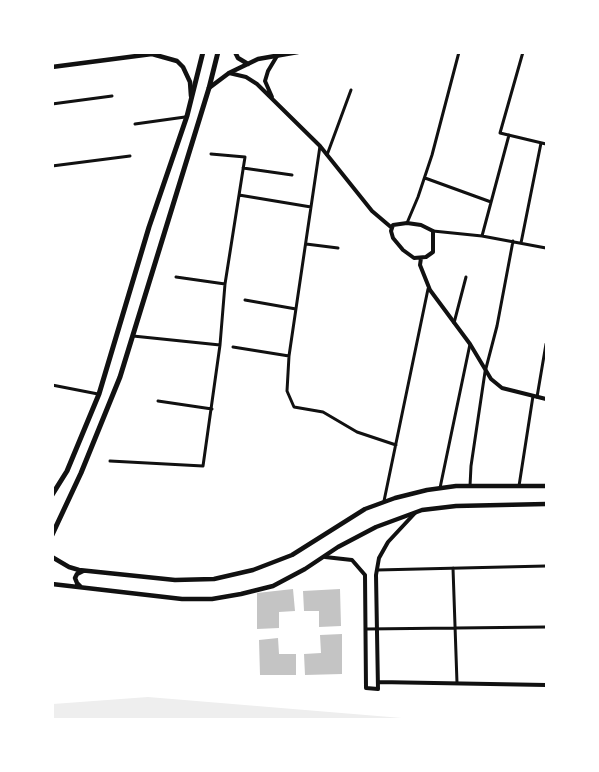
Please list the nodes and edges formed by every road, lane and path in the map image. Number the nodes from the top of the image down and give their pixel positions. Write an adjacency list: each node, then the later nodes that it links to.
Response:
1 (162, 52): 8 (main road)
2 (203, 52): 16 (main road)
3 (218, 52): 13 (main road)
4 (235, 52): 10 (main road)
5 (298, 52): 9 (main road)
6 (459, 52): 31 (street)
7 (523, 52): 21 (street)
8 (152, 54): 11 (main road); 16 (main road)
9 (277, 56): 10 (main road); 17 (street)
10 (248, 64): 12 (main road)
11 (52, 67)
12 (229, 73): 13 (main road); 17 (street)
13 (209, 88): 37 (main road)
14 (351, 90): 26 (street)
15 (112, 96): 18 (street)
16 (192, 101): 19 (main road)
17 (273, 101): 24 (street)
18 (52, 104)
19 (187, 116): 20 (street); 36 (main road)
20 (135, 123)
21 (509, 135): 22 (street); 33 (street)
22 (541, 143): 23 (street); 42 (street)
23 (546, 144)
24 (320, 147): 26 (street); 34 (street)
25 (211, 154): 29 (street)
26 (327, 155): 38 (street)
27 (130, 156): 28 (street)
28 (52, 166)
29 (243, 168): 30 (street); 32 (street)
30 (292, 175)
31 (425, 178): 33 (street); 35 (street)
32 (239, 195): 34 (street); 49 (street)
33 (491, 202): 40 (street)
34 (311, 207): 43 (street)
35 (407, 222): 38 (street); 39 (street)
36 (150, 224): 37 (main road); 62 (main road)
37 (165, 227): 54 (main road)
38 (392, 228): 46 (street)
39 (433, 231): 40 (street); 46 (street)
40 (482, 236): 41 (street)
41 (513, 242): 42 (street); 60 (street)
42 (521, 243): 45 (street)
43 (306, 244): 44 (street); 52 (street)
44 (339, 248)
45 (546, 248)
46 (421, 258): 50 (street)
47 (176, 277): 49 (street)
48 (466, 277): 53 (street)
49 (225, 284): 57 (street)
50 (429, 286): 53 (street); 67 (street)
51 (244, 300): 52 (street)
52 (296, 309): 59 (street)
53 (454, 323): 55 (street)
54 (133, 336): 57 (street); 77 (main road)
55 (470, 344): 60 (street); 72 (street)
56 (546, 344): 63 (street)
57 (220, 345): 66 (street)
58 (233, 347): 59 (street)
59 (289, 356): 67 (street)
60 (485, 372): 63 (street); 69 (street)
61 (52, 385): 62 (street)
62 (99, 394): 73 (main road)
63 (535, 396): 64 (street); 70 (street)
64 (546, 399)
65 (158, 401): 66 (street)
66 (212, 409): 68 (street)
67 (396, 446): 74 (street)
68 (110, 461)
69 (470, 486): 70 (main road); 72 (main road)
70 (519, 486): 71 (main road)
71 (546, 486)
72 (440, 488): 74 (main road)
73 (52, 495)
74 (384, 501): 83 (main road)
75 (546, 504): 76 (main road)
76 (415, 512): 79 (main road); 82 (street)
77 (54, 531)
78 (52, 557): 83 (main road)
79 (324, 557): 85 (main road); 88 (street)
80 (546, 566): 81 (street)
81 (453, 568): 82 (street); 87 (street)
82 (377, 570): 89 (street)
83 (85, 571): 85 (main road)
84 (52, 584): 85 (main road)
85 (81, 587)
86 (546, 627): 87 (street)
87 (455, 628): 89 (street); 91 (street)
88 (366, 629): 89 (street); 90 (street)
89 (377, 629): 90 (street)
90 (378, 682): 91 (street)
91 (457, 684): 92 (street)
92 (546, 685)

